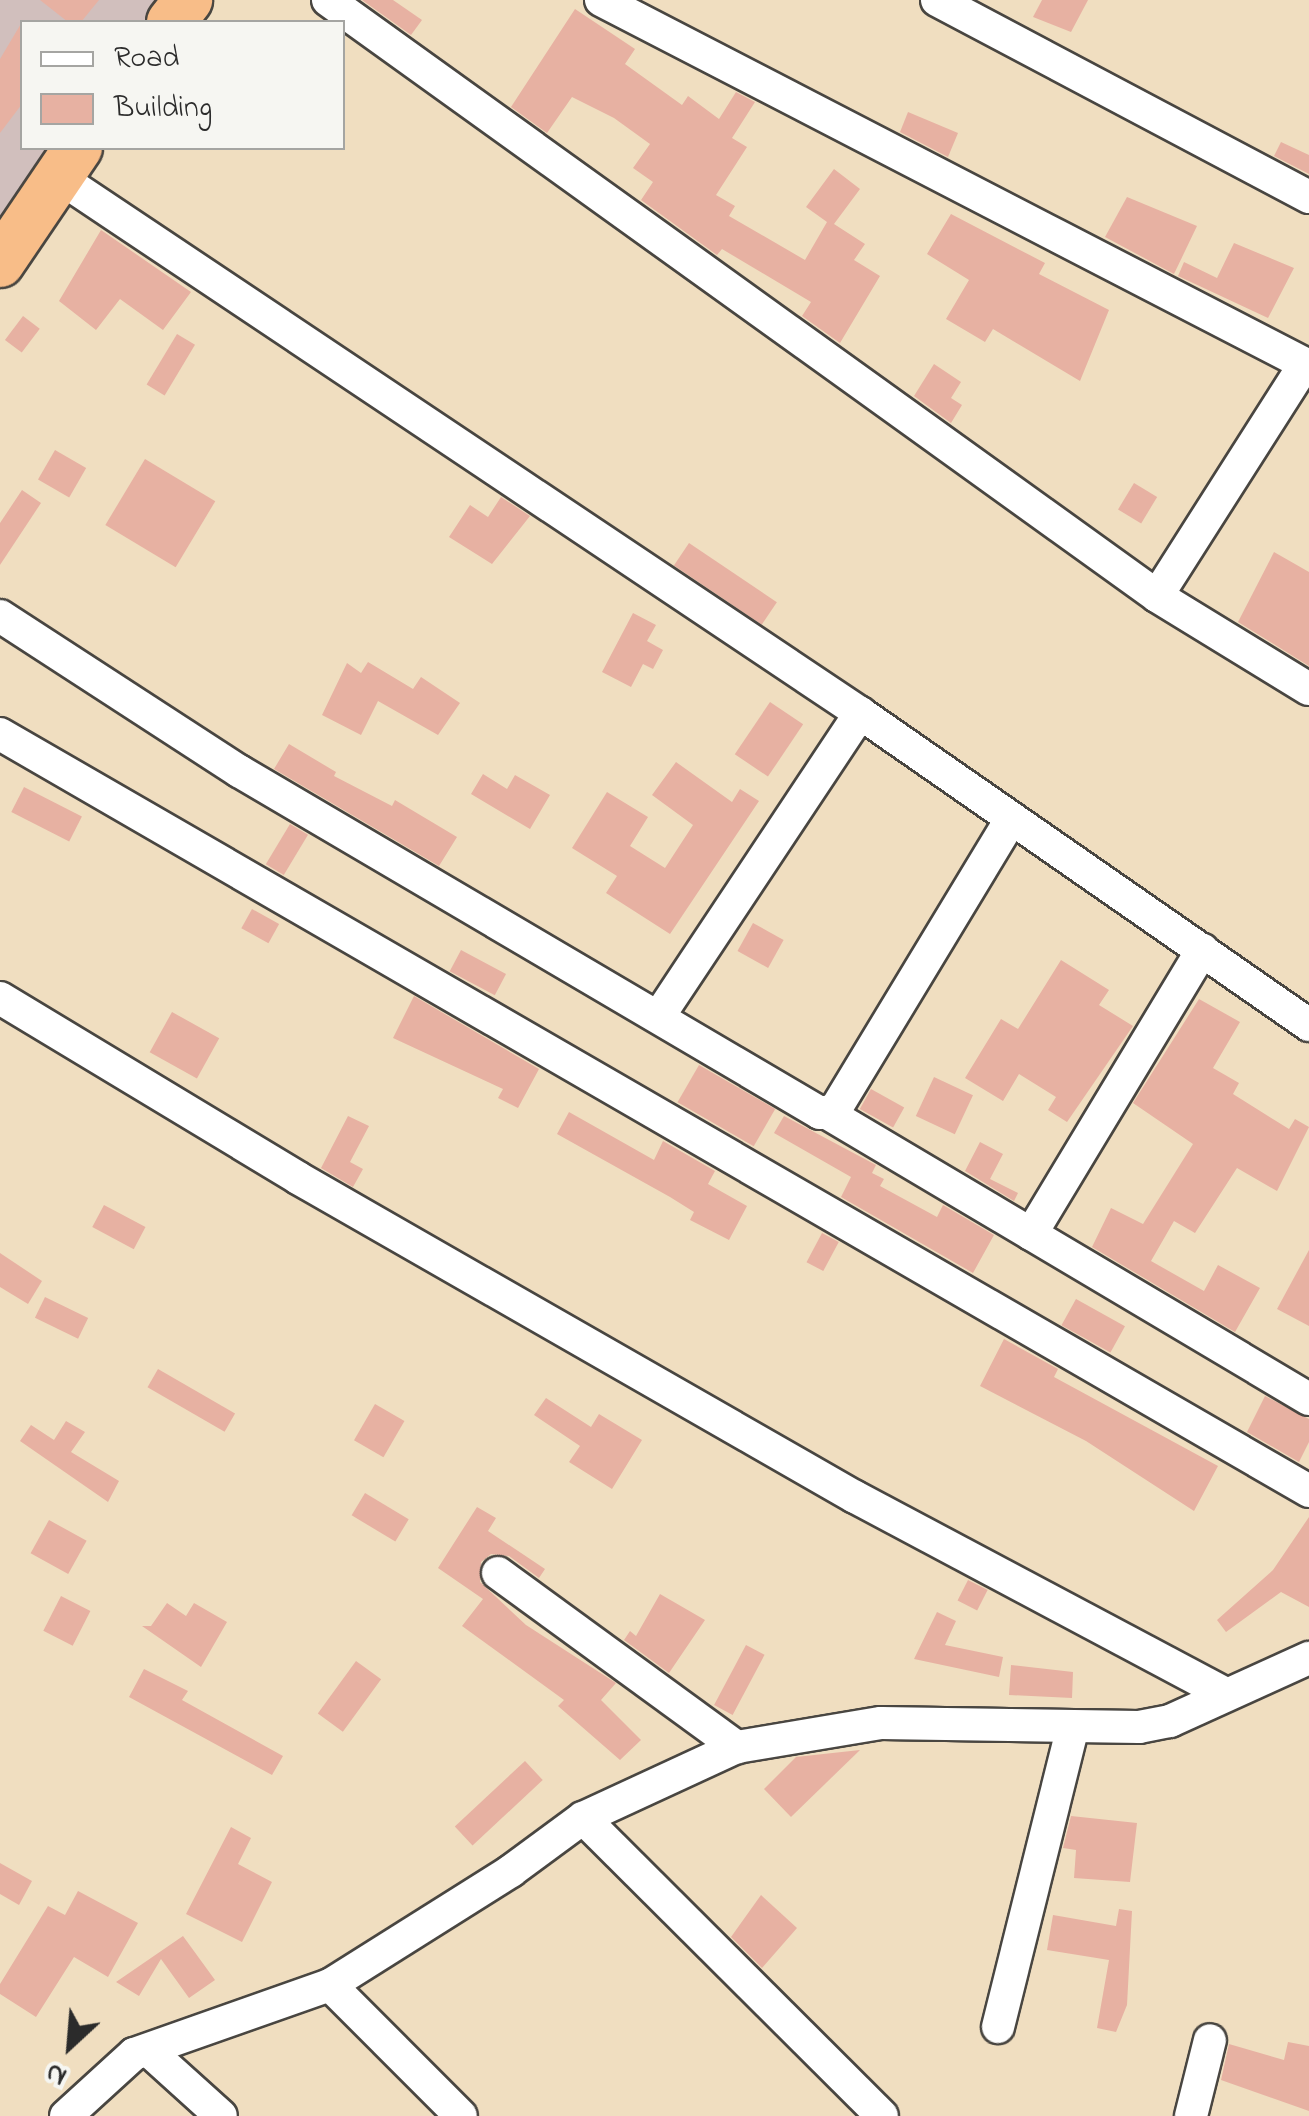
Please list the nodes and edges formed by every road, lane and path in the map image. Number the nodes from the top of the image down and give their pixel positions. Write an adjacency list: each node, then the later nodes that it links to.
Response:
1 (188, 0): 5 (highway)
2 (328, 0): 10 (street)
3 (600, 0): 9 (street)
4 (937, 0): 7 (street)
5 (173, 20)
6 (68, 162): 8 (highway); 13 (street)
7 (1309, 197)
8 (0, 263)
9 (1307, 365): 10 (street)
10 (1157, 596): 12 (street)
11 (0, 616): 18 (street)
12 (1309, 689)
13 (860, 713): 15 (street); 18 (street)
14 (0, 734): 23 (street)
15 (1012, 818): 16 (street); 20 (street)
16 (1202, 950): 19 (street); 21 (street)
17 (0, 998): 26 (street)
18 (659, 1016): 20 (street)
19 (1309, 1024)
20 (829, 1114): 21 (street)
21 (1031, 1234): 22 (street)
22 (1309, 1400)
23 (1309, 1491)
24 (498, 1573): 28 (street)
25 (1309, 1658): 26 (street)
26 (1224, 1694): 27 (street)
27 (1073, 1726): 28 (street); 31 (street)
28 (737, 1747): 29 (street)
29 (584, 1818): 30 (street); 37 (street)
30 (330, 1985): 33 (street); 36 (street)
31 (998, 2027)
32 (1210, 2040): 38 (street)
33 (148, 2050): 34 (street); 35 (street)
34 (66, 2116)
35 (221, 2116)
36 (461, 2116)
37 (882, 2116)
38 (1191, 2116)

